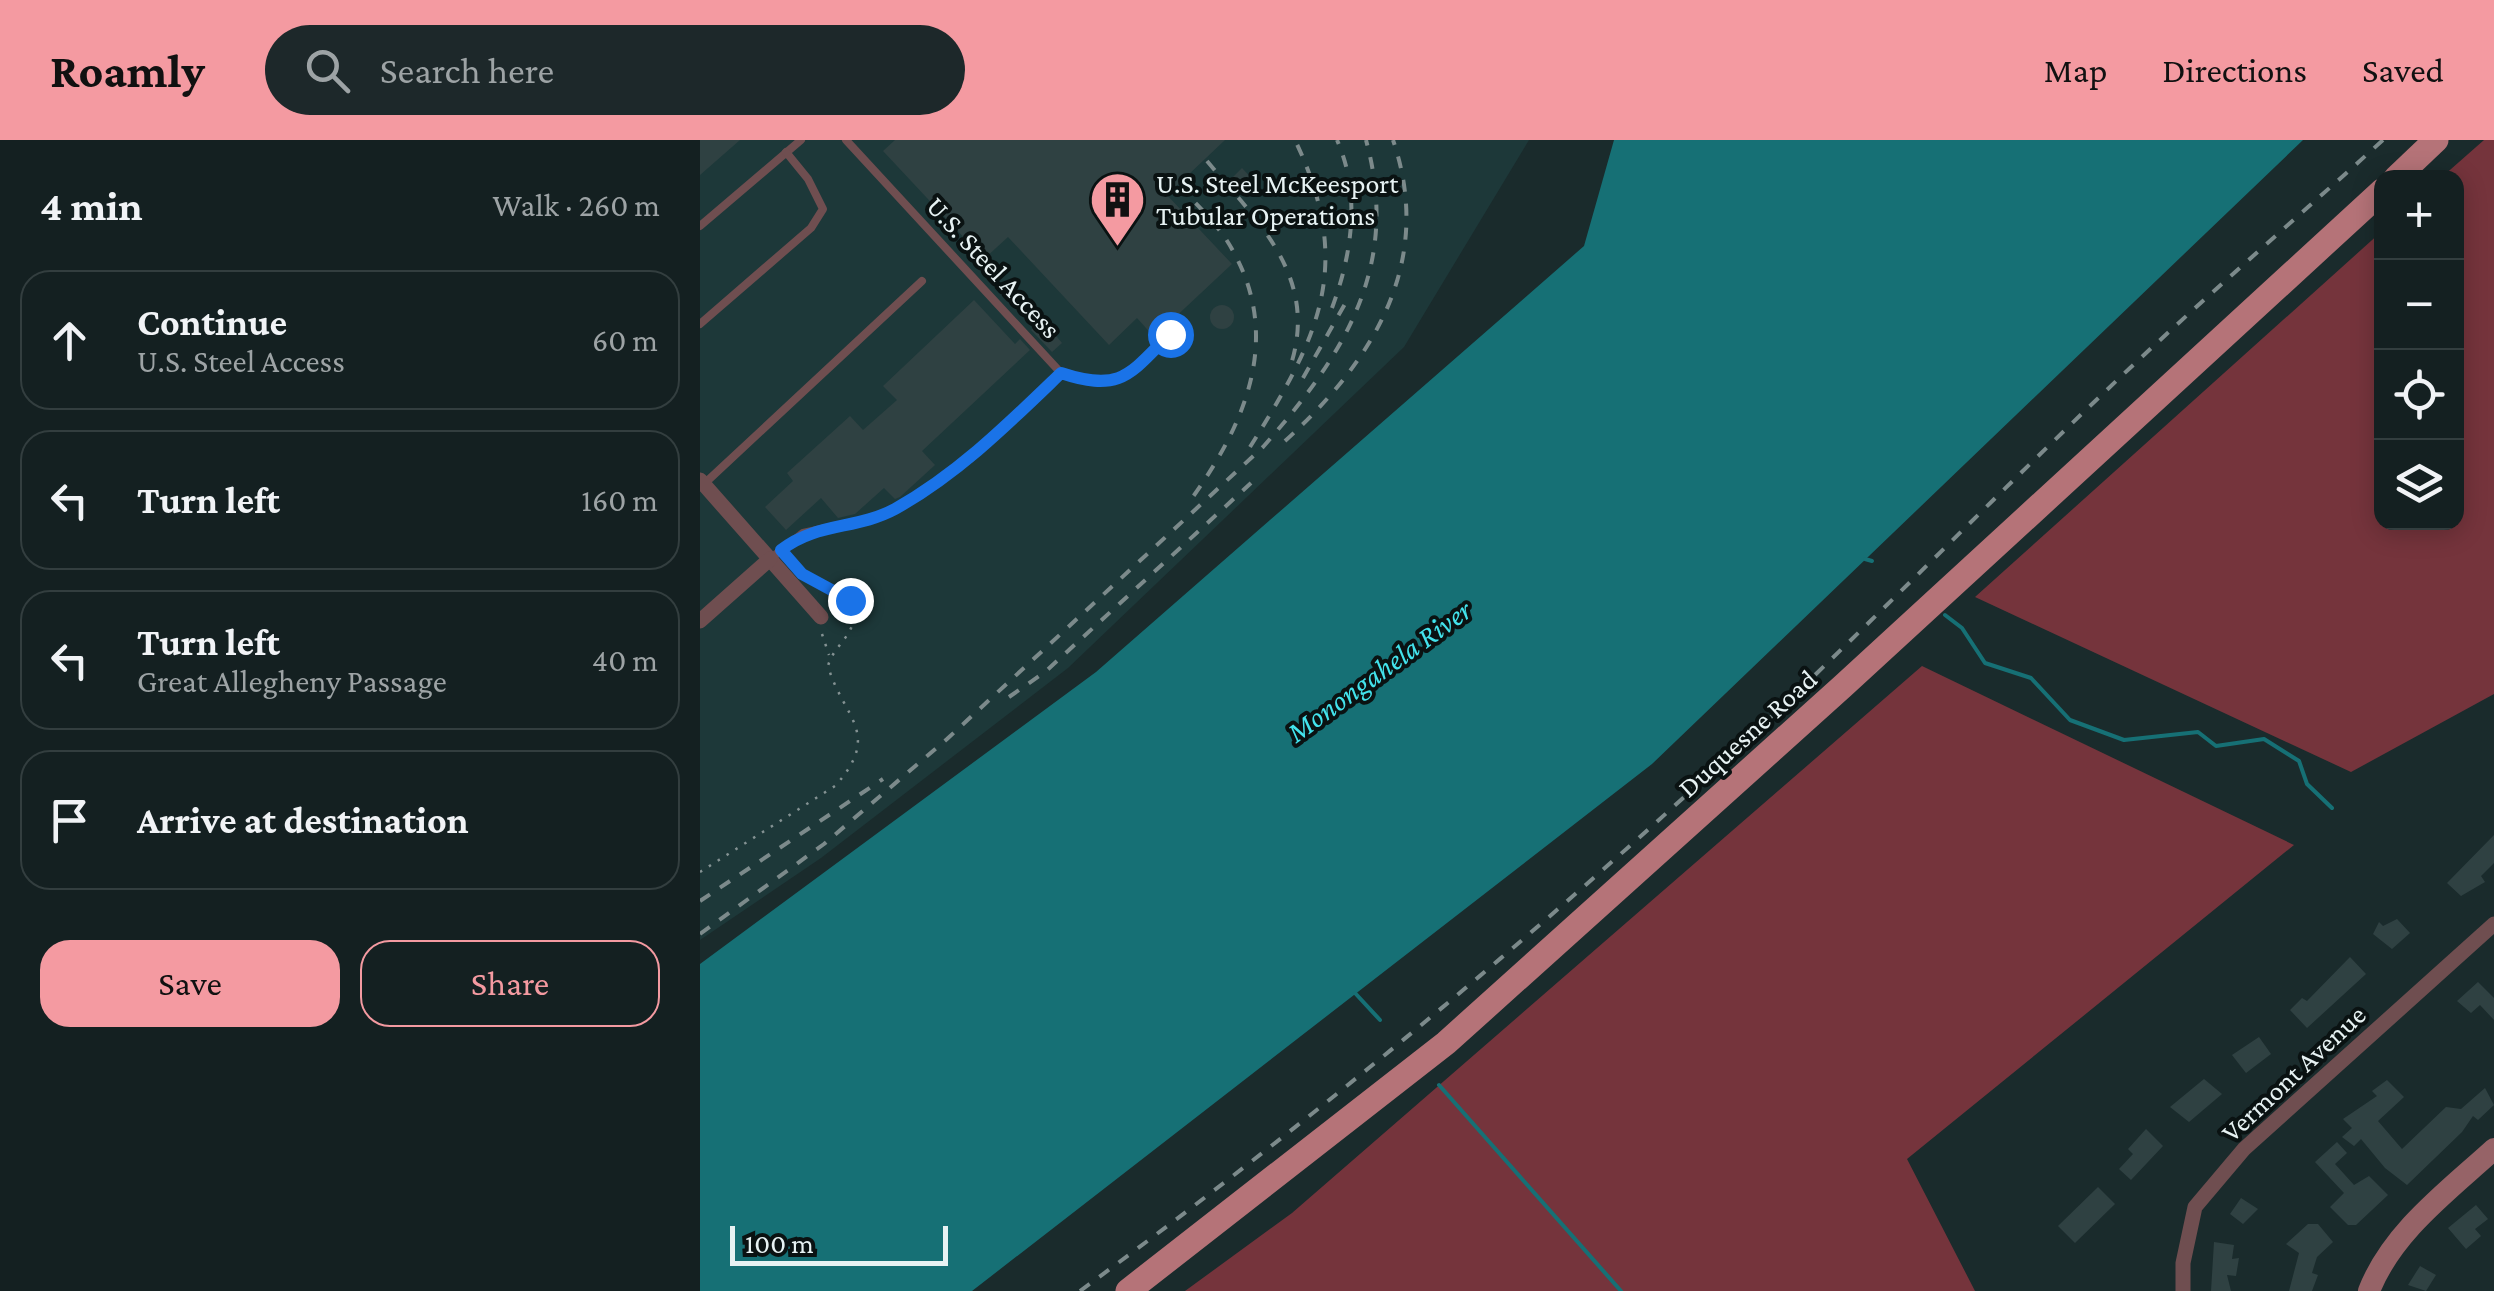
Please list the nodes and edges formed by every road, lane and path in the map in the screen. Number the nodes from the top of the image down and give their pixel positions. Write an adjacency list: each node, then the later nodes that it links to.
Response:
1 (801, 140): 4 (lane)
2 (846, 140): 11 (lane, U.S. Steel Access)
3 (2436, 140): 5 (main road)
4 (786, 152): 7 (lane); 9 (lane)
5 (2404, 170)
6 (2374, 198): 21 (main road, Duquesne Road)
7 (700, 226)
8 (922, 281): 12 (lane)
9 (700, 324)
10 (1170, 334): 11 (lane, U.S. Steel Access)
11 (1061, 373): 13 (lane)
12 (702, 482): 13 (street)
13 (770, 559): 15 (street); 16 (street)
14 (802, 574): 17 (path)
15 (821, 617): 17 (path)
16 (700, 620)
17 (830, 658): 18 (path)
18 (700, 872)
19 (2494, 924): 22 (street, Vermont Avenue)
20 (2494, 1150): 23 (street)
21 (1128, 1291)
22 (2184, 1291)
23 (2369, 1291)

